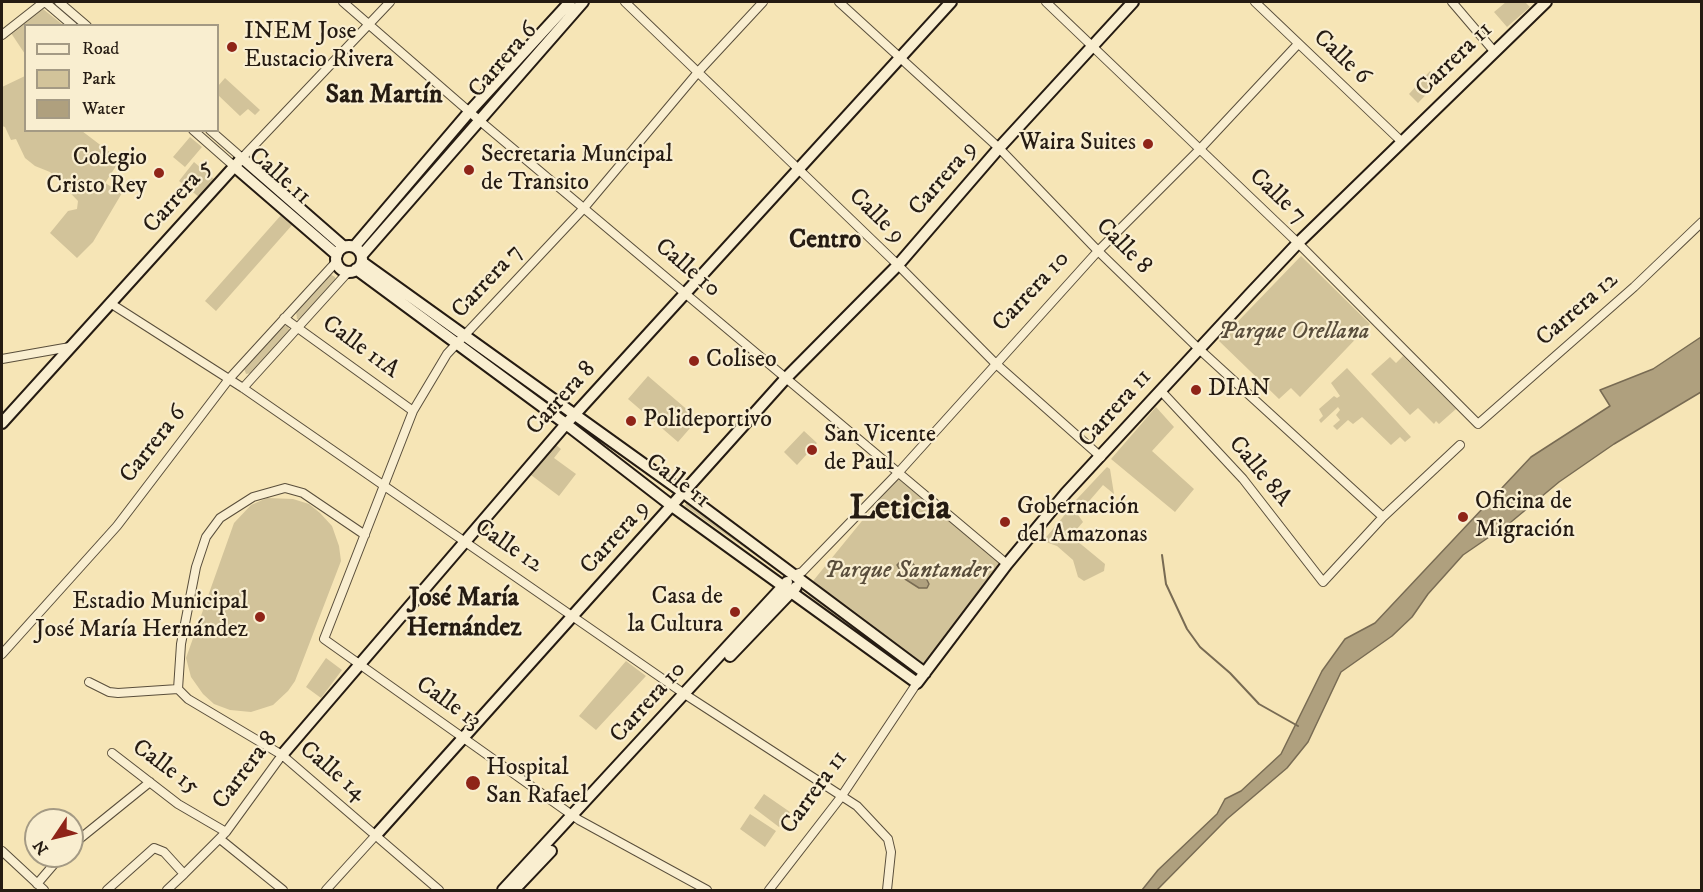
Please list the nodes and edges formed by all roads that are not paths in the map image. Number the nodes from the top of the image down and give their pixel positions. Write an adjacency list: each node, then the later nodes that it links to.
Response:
1 (44, 2): 16 (street); 19 (street)
2 (59, 2): 17 (street)
3 (343, 2): 18 (street, Calle 10)
4 (390, 2): 18 (street, Carrera 5)
5 (570, 2): 25 (street, Carrera 6)
6 (583, 2): 26 (street, Carrera 6)
7 (626, 2): 24 (street, Calle 9)
8 (763, 2): 24 (street, Carrera 7)
9 (839, 2): 23 (street, Calle 8)
10 (951, 2): 23 (street, Carrera 8)
11 (1046, 2): 21 (street, Calle 7)
12 (1133, 2): 21 (street, Carrera 9)
13 (1256, 2): 20 (street, Calle 6)
14 (1452, 2): 22 (street)
15 (1546, 2): 22 (street, Carrera 11)
16 (70, 24)
17 (85, 24)
18 (369, 25): 25 (street, Calle 10); 32 (street, Carrera 5)
19 (2, 35)
20 (1298, 44): 29 (street, Calle 6); 31 (street, Carrera 10)
21 (1091, 45): 30 (street, Carrera 9); 31 (street, Calle 7)
22 (1493, 50): 29 (street, Carrera 11)
23 (900, 58): 30 (street, Calle 8); 33 (street, Carrera 8)
24 (699, 71): 33 (street, Calle 9); 34 (street, Carrera 7)
25 (470, 111): 26 (street, Calle 10); 38 (street, Carrera 6)
26 (480, 121): 34 (street, Calle 10); 39 (street, Carrera 6)
27 (196, 132): 32 (street, Calle 11)
28 (212, 132): 32 (street, Calle 11)
29 (1401, 141): 36 (street, Carrera 11)
30 (1000, 147): 37 (street, Calle 8); 40 (street, Carrera 9)
31 (1199, 150): 36 (street, Calle 7); 37 (street, Carrera 10)
32 (238, 163): 38 (street, Calle 11); 42 (street, Carrera 5)
33 (798, 169): 40 (street, Calle 9); 41 (street, Carrera 8)
34 (584, 208): 41 (street, Calle 10); 45 (street, Carrera 7)
35 (1701, 222): 59 (street, Carrera 12)
36 (1298, 243): 48 (street, Carrera 11); 59 (street, Calle 7)
37 (1099, 250): 48 (street, Calle 8); 50 (street, Carrera 10)
38 (343, 253): 39 (street); 39 (street); 43 (street, Carrera 6)
39 (357, 264): 44 (street, Carrera 6); 45 (street, Calle 11); 46 (street, Calle 11)
40 (898, 265): 50 (street, Calle 9); 51 (street, Carrera 9)
41 (686, 294): 51 (street, Calle 10); 56 (street, Carrera 8)
42 (110, 303): 47 (street, Carrera 5); 52 (street, Calle 12)
43 (284, 318): 44 (street, Calle 11A); 52 (street, Carrera 6)
44 (299, 328): 53 (street, Carrera 6); 55 (street, Calle 11A)
45 (465, 335): 46 (street, Carrera 7); 56 (street, Calle 11)
46 (455, 343): 55 (street, Carrera 7); 58 (street, Calle 11)
47 (72, 347): 49 (street); 57 (street, Carrera 5)
48 (1200, 347): 54 (street, Carrera 11); 66 (street, Calle 8)
49 (2, 359)
50 (995, 363): 61 (street, Calle 9); 62 (street, Carrera 10)
51 (786, 378): 62 (street, Calle 10); 64 (street, Carrera 9)
52 (229, 379): 53 (street, Calle 12); 74 (street, Carrera 6)
53 (243, 388): 63 (street, Calle 12)
54 (1161, 391): 61 (street, Carrera 11); 66 (street, Calle 8A)
55 (413, 411): 63 (street, Carrera 7)
56 (575, 415): 58 (street, Carrera 8); 64 (street, Calle 11)
57 (2, 423)
58 (566, 424): 65 (street, Calle 11); 68 (street, Carrera 8)
59 (1478, 424)
60 (1460, 445): 66 (street)
61 (1101, 457): 69 (street, Carrera 11)
62 (898, 472): 69 (street, Calle 10); 70 (street, Carrera 10)
63 (384, 486): 67 (street, Carrera 7); 68 (street, Calle 12)
64 (684, 493): 65 (street, Carrera 9); 70 (street, Calle 11)
65 (672, 506): 71 (street, Calle 11); 72 (street, Carrera 9)
66 (1383, 517)
67 (365, 535): 73 (street, Carrera 7); 79 (street)
68 (465, 542): 72 (street, Calle 12); 75 (street, Carrera 8)
69 (1007, 564): 76 (street, Carrera 11)
70 (799, 576): 71 (street, Carrera 10); 76 (street, Calle 11)
71 (788, 588): 78 (street, Calle 11); 80 (street, Carrera 10)
72 (575, 616): 80 (street, Calle 12); 81 (street, Carrera 9)
73 (324, 639): 75 (street, Calle 13)
74 (2, 654)
75 (359, 666): 81 (street, Calle 13); 83 (street, Carrera 8)
76 (925, 673): 78 (street, Carrera 11)
77 (89, 682): 79 (street)
78 (917, 683): 85 (street, Carrera 11)
79 (178, 689): 83 (street, Calle 14)
80 (688, 696): 85 (street, Calle 12); 86 (street, Carrera 10)
81 (464, 738): 86 (street, Calle 13); 89 (street, Carrera 9)
82 (112, 753): 84 (street, Calle 15)
83 (282, 755): 88 (street, Carrera 8); 89 (street, Calle 14)
84 (150, 782): 87 (street); 88 (street, Calle 15)
85 (841, 797): 103 (street, Carrera 11); 104 (street, Calle 12)
86 (577, 818): 100 (street, Carrera 10); 101 (street, Carrera 10); 102 (street, Calle 13)
87 (84, 835)
88 (223, 835): 92 (street, Carrera 8); 97 (street, Calle 15)
89 (376, 835): 98 (street, Carrera 9); 99 (street, Calle 14)
90 (2, 852): 93 (street)
91 (51, 868): 93 (street)
92 (184, 874): 95 (street); 96 (street, Carrera 8)
93 (37, 884): 94 (street)
94 (44, 891)
95 (107, 891)
96 (167, 891)
97 (284, 891)
98 (326, 891)
99 (439, 891)
100 (503, 891)
101 (514, 891)
102 (707, 891)
103 (769, 891)
104 (887, 891)

